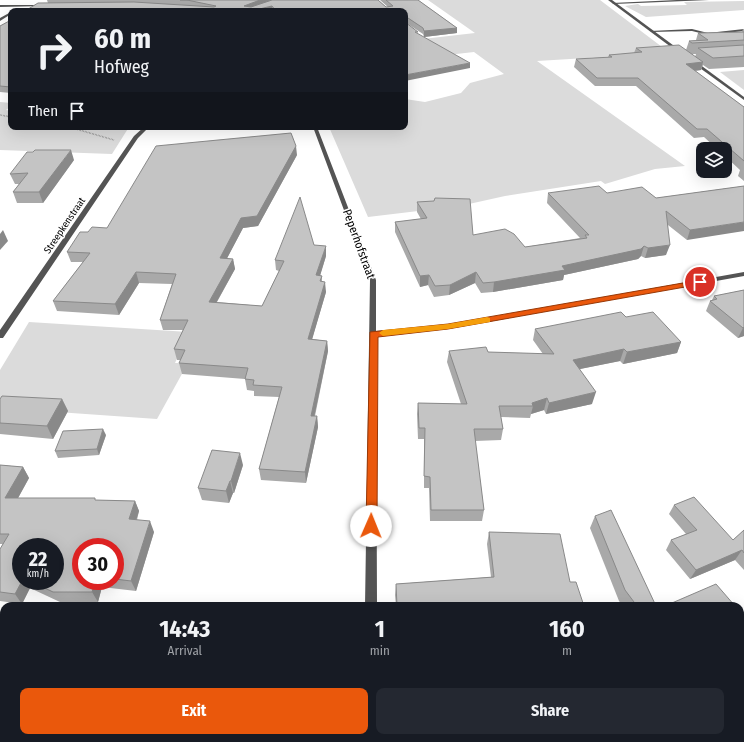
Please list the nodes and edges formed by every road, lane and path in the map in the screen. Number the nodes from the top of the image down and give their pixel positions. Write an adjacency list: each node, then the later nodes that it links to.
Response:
1 (31, 0): 6 (street)
2 (610, 0): 4 (street)
3 (707, 0): 4 (street)
4 (614, 3): 10 (street)
5 (0, 6): 6 (street)
6 (22, 6): 7 (street); 8 (street)
7 (46, 6)
8 (19, 8)
9 (744, 30): 10 (street)
10 (652, 31): 11 (street)
11 (744, 99)
12 (80, 130): 15 (path)
13 (144, 130): 18 (street, Streepkenstraat)
14 (316, 130): 17 (street, Peperhofstraat)
15 (115, 140)
16 (744, 274): 17 (street)
17 (373, 334): 19 (street, Peperhofstraat)
18 (0, 336)
19 (371, 602)

